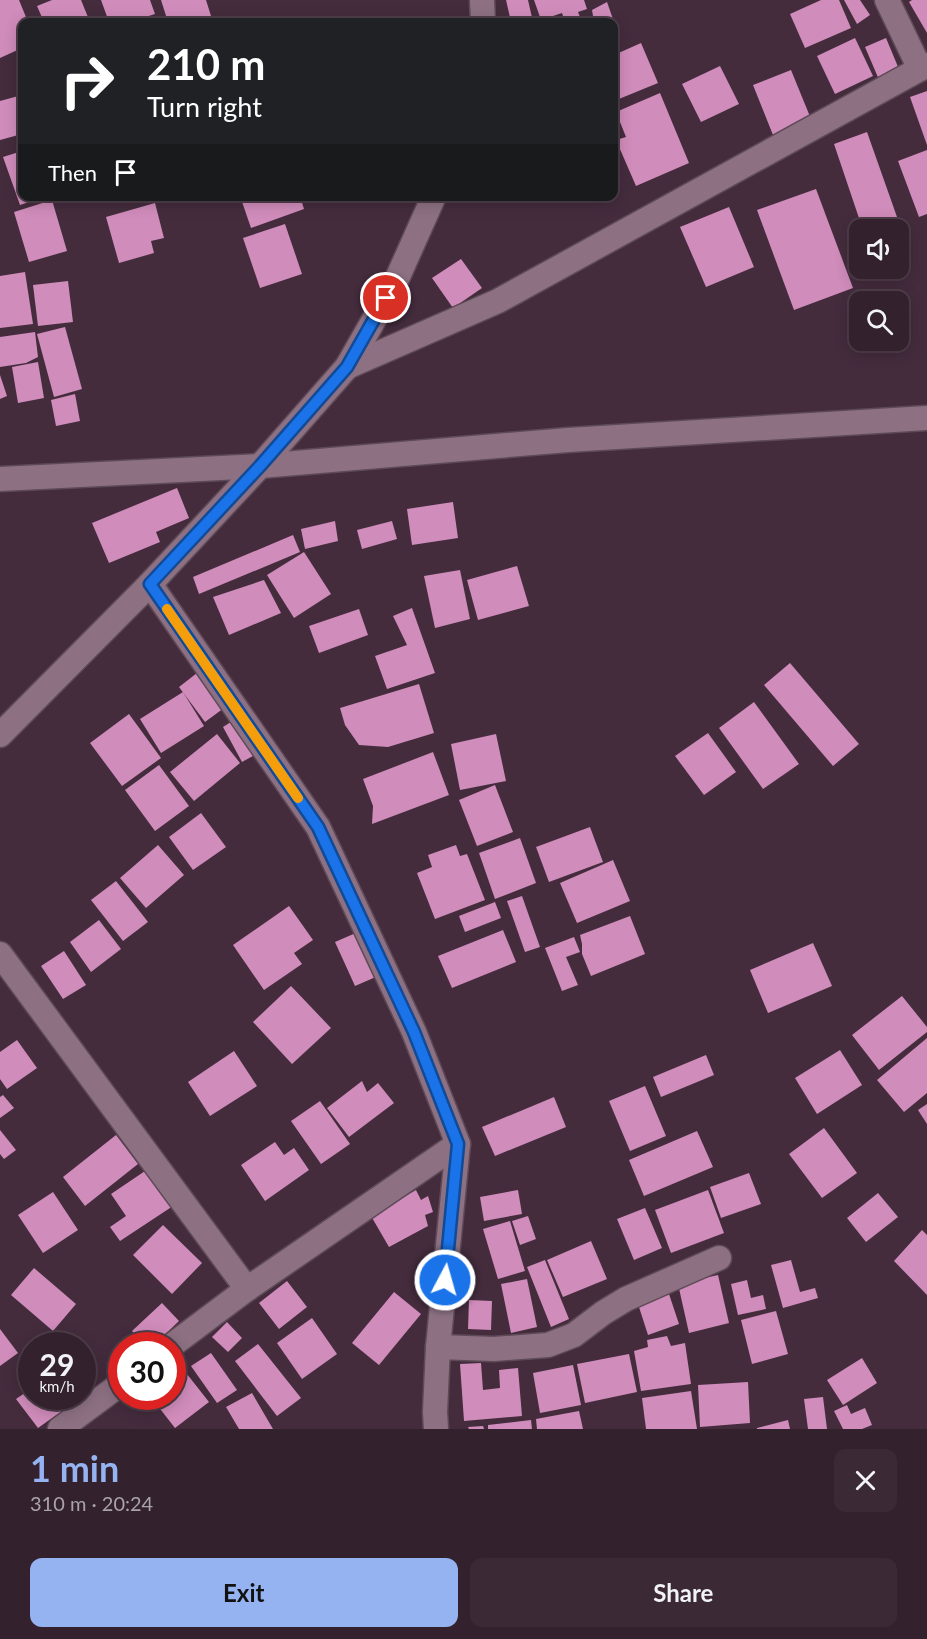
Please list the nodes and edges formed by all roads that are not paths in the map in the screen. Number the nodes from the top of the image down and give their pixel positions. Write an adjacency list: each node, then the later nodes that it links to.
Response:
1 (482, 0): 3 (street)
2 (887, 0): 4 (street)
3 (483, 18)
4 (924, 67): 6 (street)
5 (432, 201): 6 (street)
6 (347, 367): 8 (street)
7 (927, 418): 8 (street)
8 (260, 466): 9 (street); 10 (street)
9 (0, 479)
10 (150, 584): 11 (street); 13 (street)
11 (0, 735)
12 (0, 954): 15 (street)
13 (458, 1144): 15 (street); 17 (street)
14 (719, 1258): 17 (street)
15 (247, 1289): 16 (street)
16 (186, 1335)
17 (438, 1347): 19 (street)
18 (108, 1393): 20 (street)
19 (431, 1424)
20 (60, 1429)

